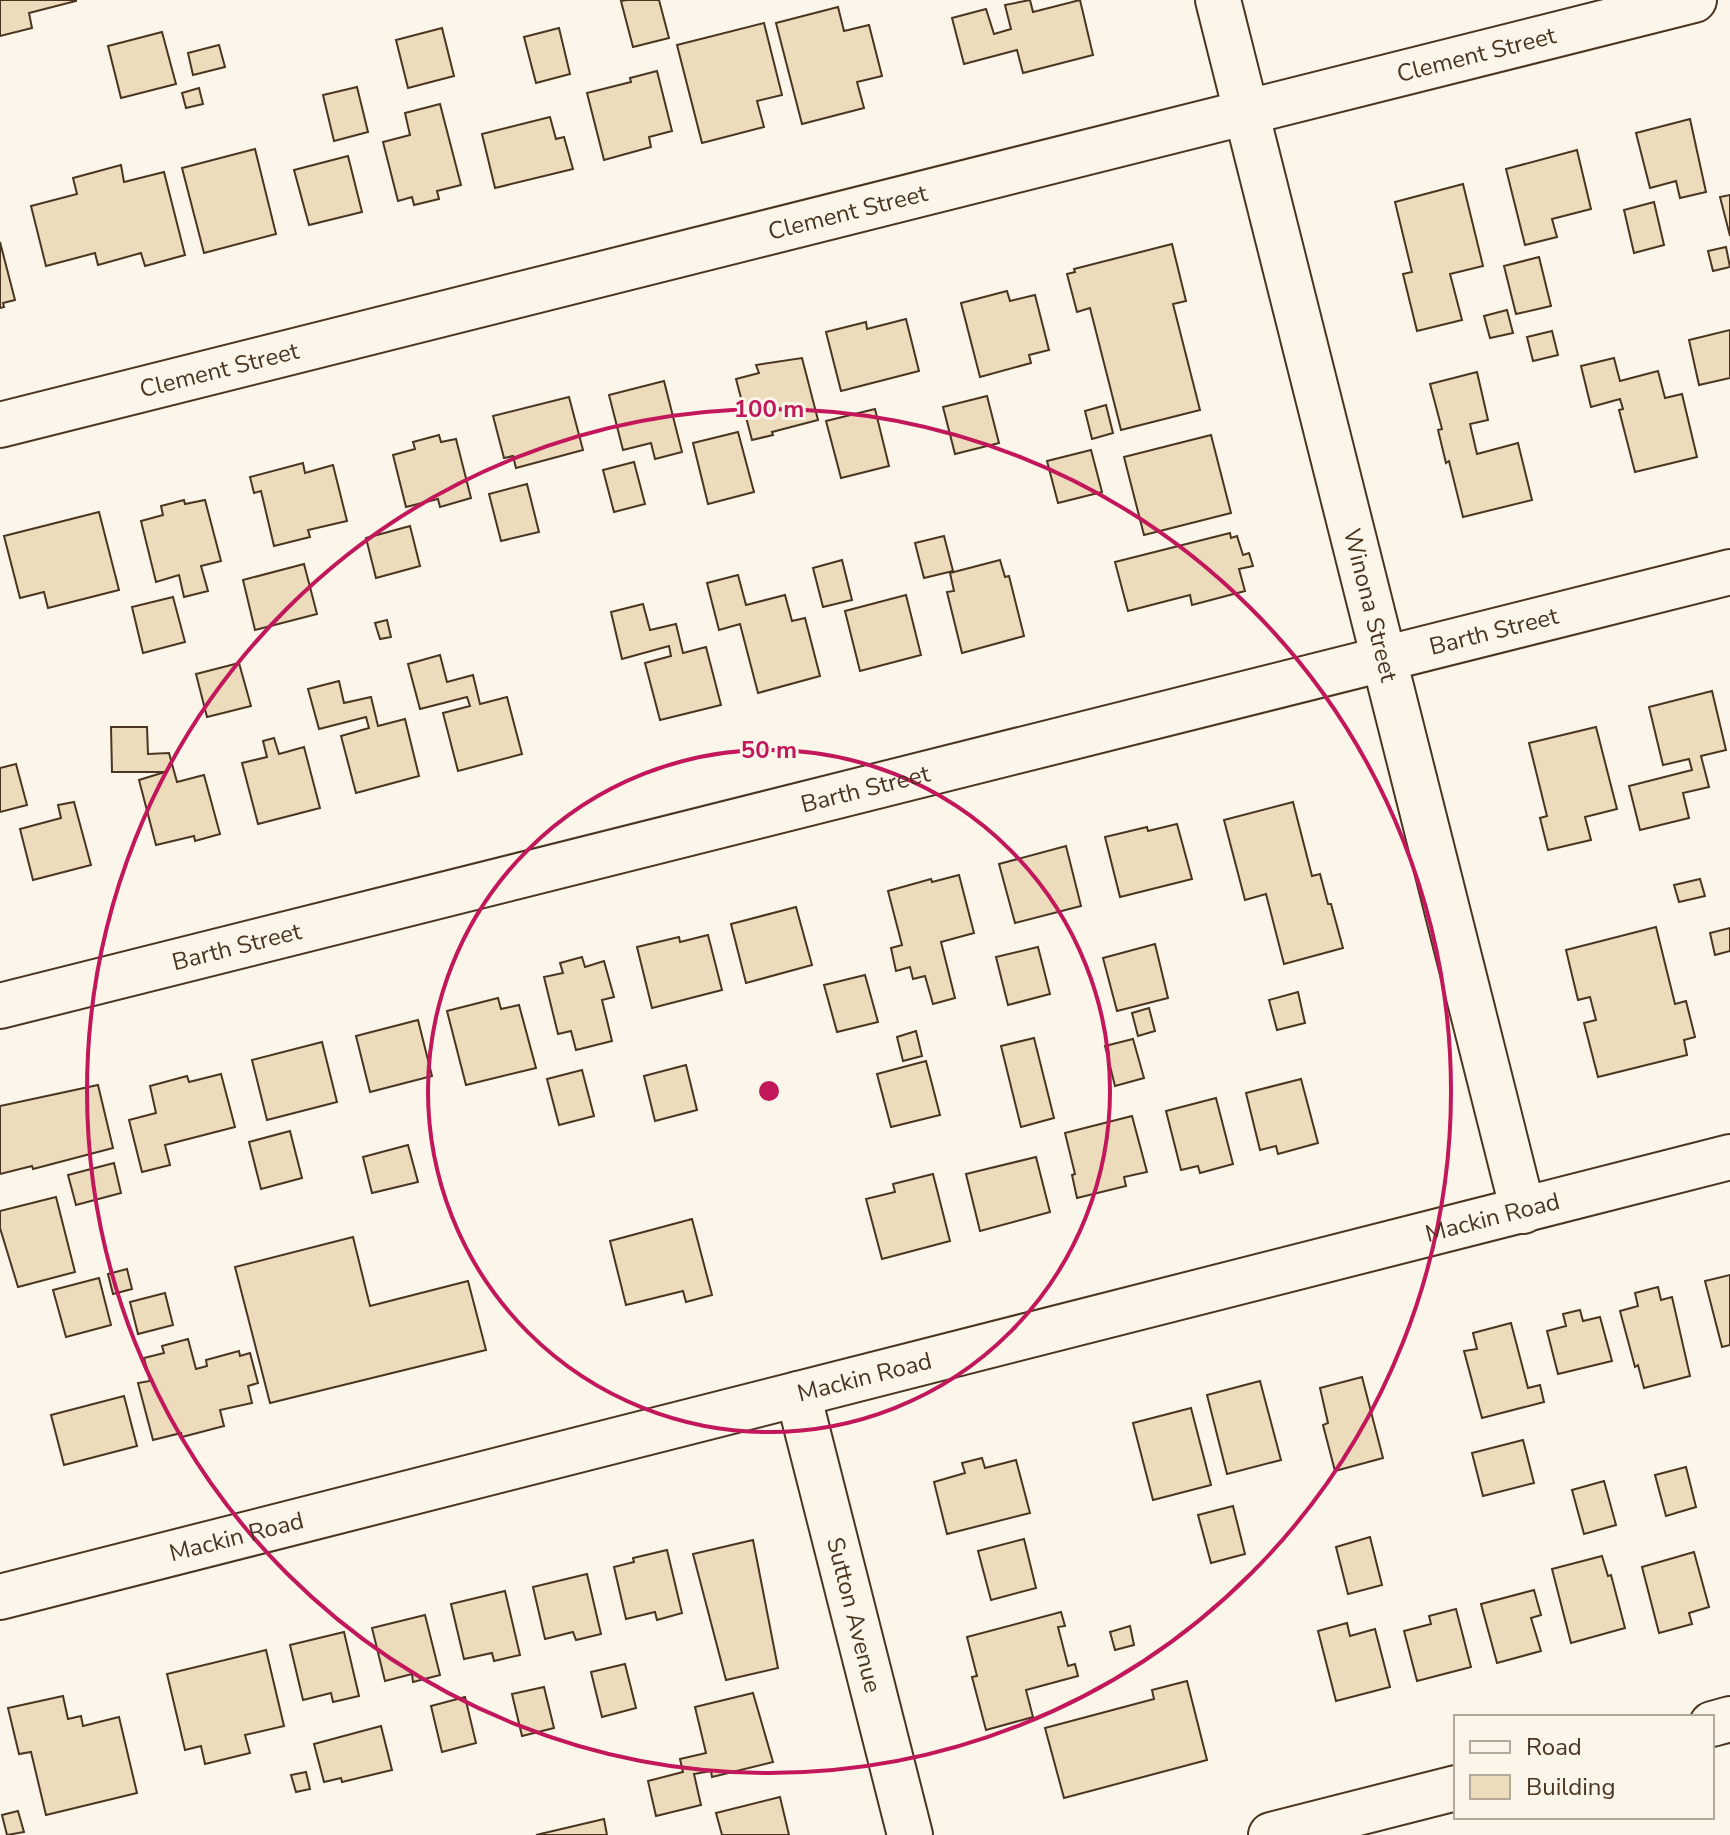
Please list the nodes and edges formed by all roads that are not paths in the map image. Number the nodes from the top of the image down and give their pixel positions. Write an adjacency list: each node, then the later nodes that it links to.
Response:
1 (1218, 0): 3 (street, Winona Street)
2 (1694, 0): 3 (street, Clement Street)
3 (1246, 112): 4 (street, Clement Street); 6 (street, Winona Street)
4 (0, 425)
5 (1730, 572): 6 (street, Barth Street)
6 (1384, 658): 7 (street, Barth Street); 9 (street, Winona Street)
7 (0, 1006)
8 (1730, 1157): 9 (street, Mackin Road)
9 (1523, 1211): 10 (street, Mackin Road)
10 (798, 1394): 11 (street, Mackin Road); 13 (street, Sutton Avenue)
11 (0, 1597)
12 (1454, 1789): 14 (street)
13 (910, 1835)
14 (1271, 1835)

